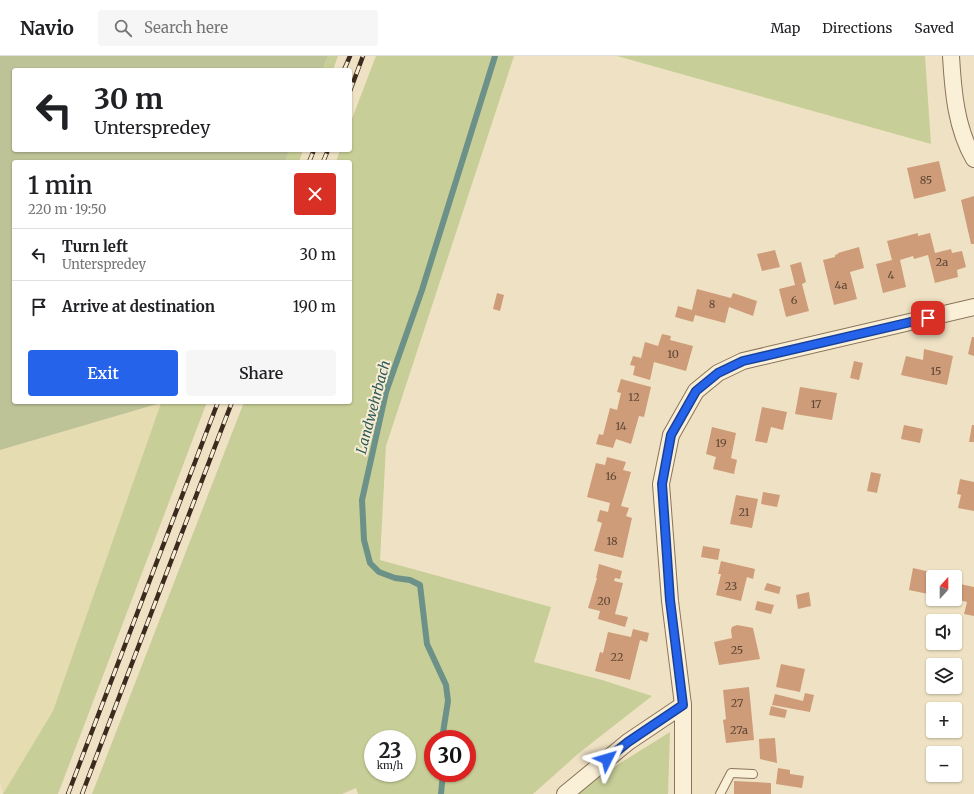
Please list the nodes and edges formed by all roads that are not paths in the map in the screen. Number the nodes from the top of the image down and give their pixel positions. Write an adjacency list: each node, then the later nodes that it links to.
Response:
1 (951, 56): 2 (street)
2 (974, 159)
3 (974, 307): 4 (street)
4 (683, 705): 6 (street); 7 (street)
5 (753, 774): 8 (lane)
6 (565, 794)
7 (683, 794)
8 (720, 794)

